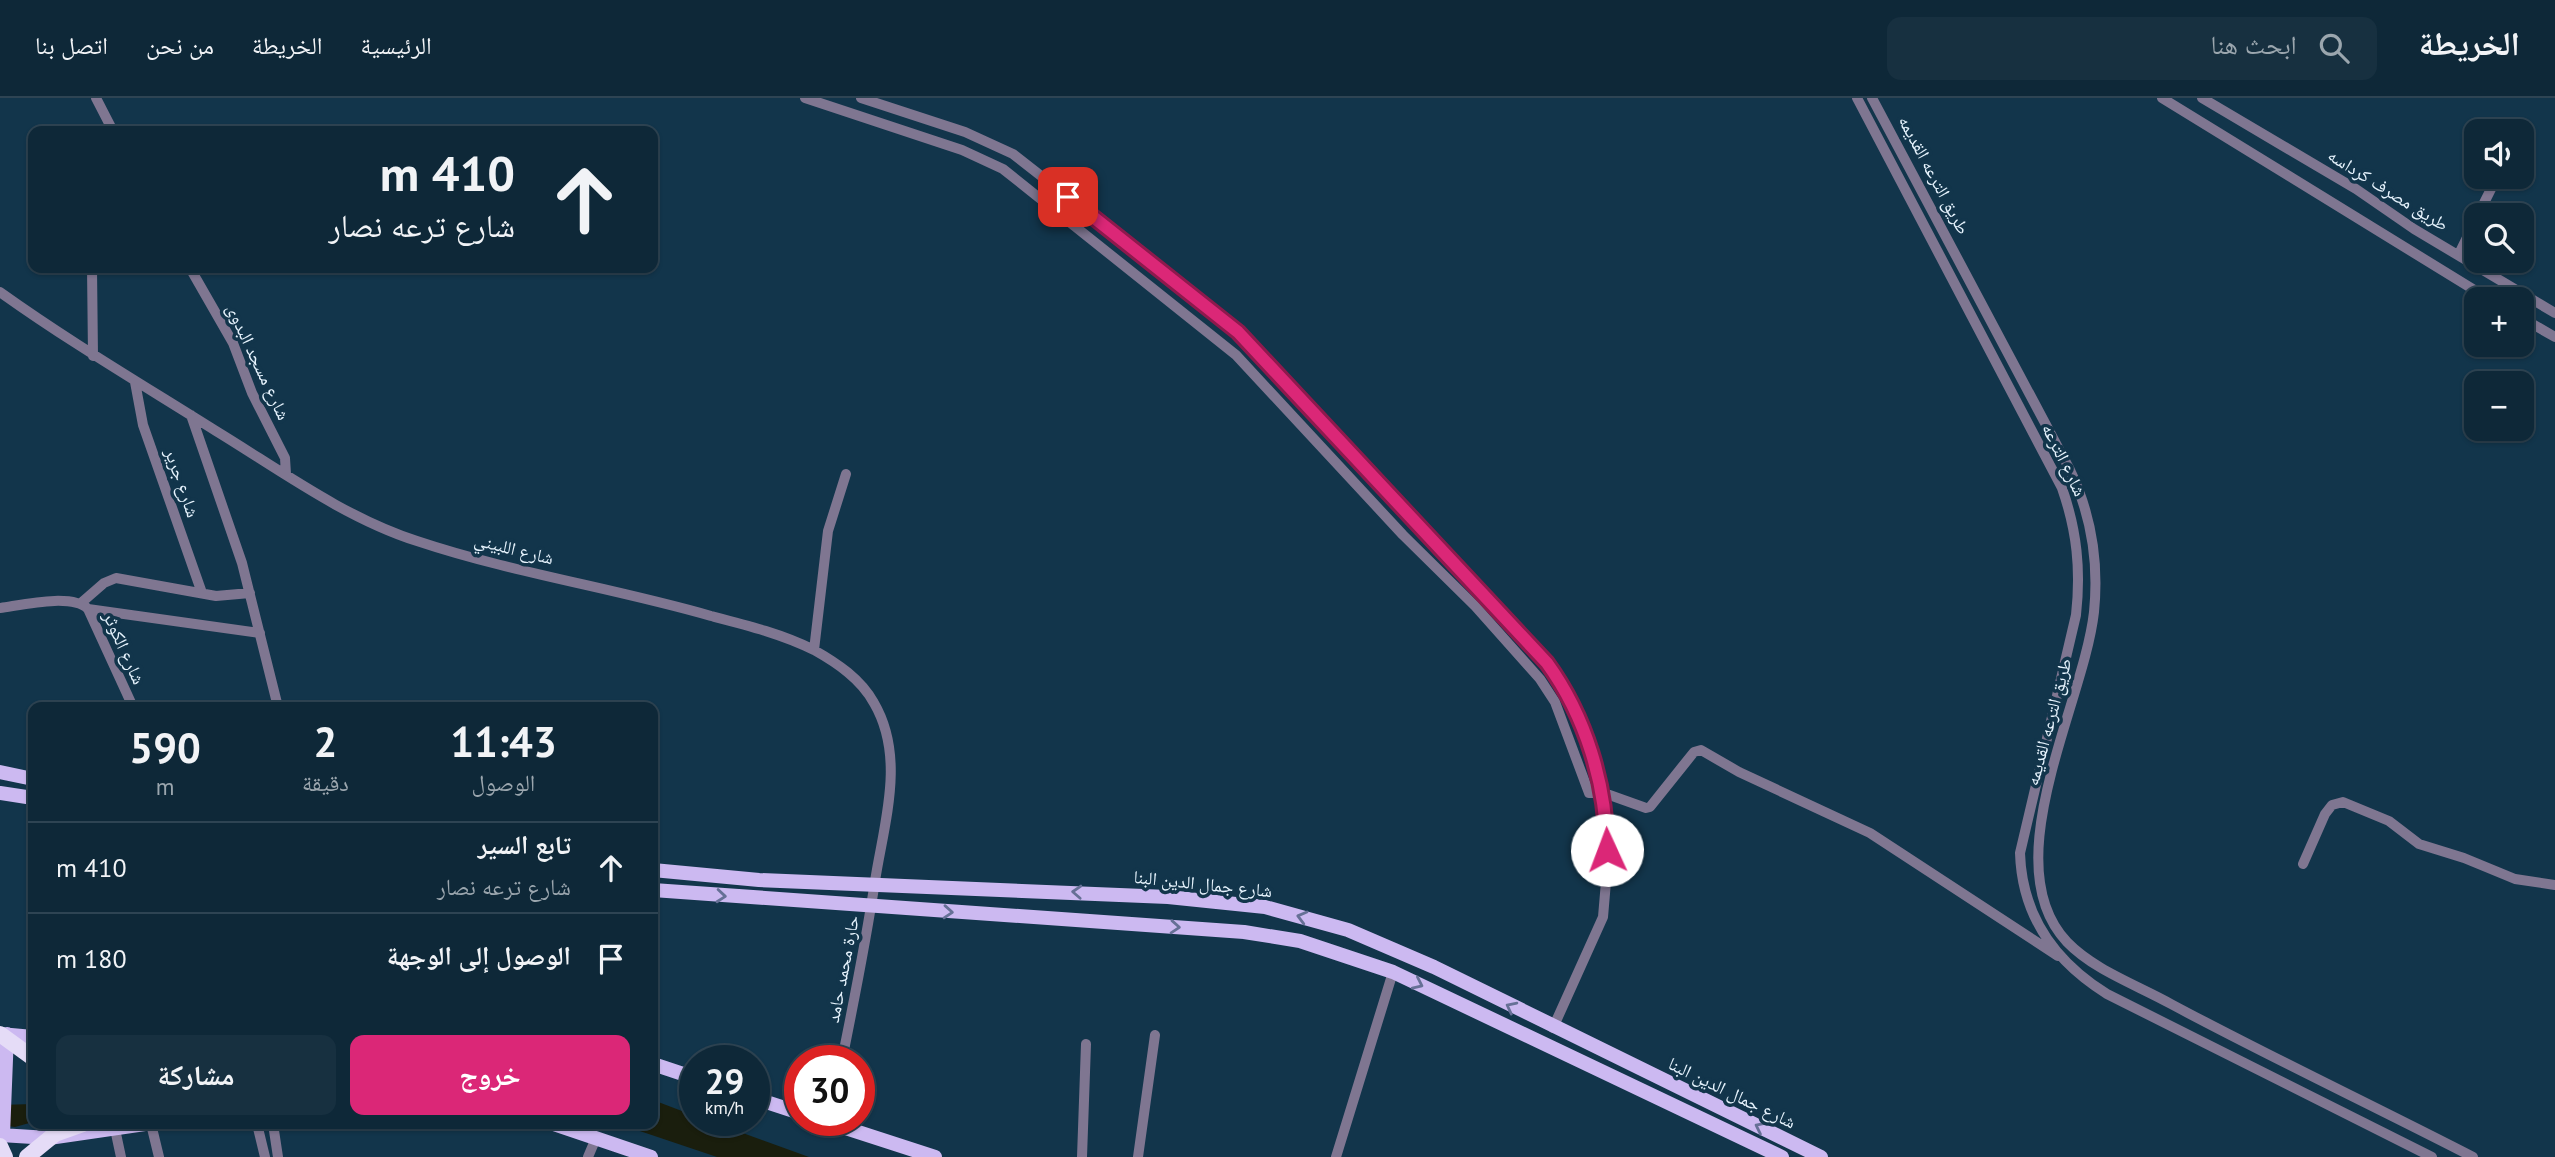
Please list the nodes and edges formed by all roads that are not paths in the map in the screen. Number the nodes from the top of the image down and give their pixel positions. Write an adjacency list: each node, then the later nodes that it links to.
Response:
1 (96, 98): 8 (street)
2 (805, 98): 17 (street)
3 (861, 98): 15 (street)
4 (1857, 98): 37 (street, شارع الترعه)
5 (1872, 98): 38 (street, طريق الترعه القديمه)
6 (2162, 98): 11 (street)
7 (2202, 98): 9 (street, طريق مصرف كرداسه)
8 (110, 126)
9 (2414, 229): 11 (street); 12 (street, طريق مصرف كرداسه)
10 (2464, 244): 12 (street)
11 (2403, 247): 16 (street)
12 (2459, 254): 19 (street, طريق مصرف كرداسه)
13 (92, 273): 22 (street)
14 (193, 273): 25 (street, شارع مسجد البدوى)
15 (1168, 275): 17 (street); 40 (street)
16 (2470, 287)
17 (1156, 289): 40 (street)
18 (0, 292): 22 (street, شارع اللبيني)
19 (2554, 310)
20 (2534, 325): 21 (street)
21 (2555, 337)
22 (93, 356): 23 (street, شارع اللبيني)
23 (135, 382): 24 (street, شارع اللبيني); 27 (street, شارع جرير)
24 (191, 415): 25 (street, شارع اللبيني); 28 (street)
25 (286, 474): 32 (street, شارع اللبيني)
26 (846, 474): 32 (street)
27 (202, 593): 28 (street); 29 (street)
28 (250, 593): 31 (street)
29 (85, 606): 30 (street, شارع الكوثر); 31 (street); 33 (street, شارع الكوثر)
30 (0, 608)
31 (260, 632): 34 (street)
32 (814, 650): 44 (street, شارع اللبيني)
33 (131, 702)
34 (277, 702)
35 (0, 772): 36 (main road)
36 (28, 778)
37 (2035, 782): 38 (street); 48 (street, شارع الترعه)
38 (2049, 786): 86 (street, طريق الترعه القديمه)
39 (0, 793): 41 (main road)
40 (1604, 793): 48 (street); 50 (street)
41 (28, 797)
42 (2303, 864): 45 (street)
43 (658, 870): 44 (main road, شارع جمال الدين البنا)
44 (875, 884): 47 (street, حارة محمد حامد); 50 (main road, شارع جمال الدين البنا, one-way to 44)
45 (2555, 884)
46 (658, 890): 47 (main road, شارع جمال الدين البنا, one-way to 47)
47 (873, 908): 49 (main road, شارع جمال الدين البنا, one-way to 49); 55 (street, حارة محمد حامد)
48 (2058, 956): 85 (street)
49 (1393, 972): 82 (street); 83 (main road, شارع جمال الدين البنا, one-way to 83)
50 (1553, 1028): 84 (main road, شارع جمال الدين البنا, one-way to 50)
51 (3, 1034): 53 (main road); 56 (highway, bridge); 65 (main road)
52 (1155, 1034): 81 (street)
53 (28, 1036)
54 (1086, 1044): 80 (street)
55 (845, 1045)
56 (28, 1054)
57 (658, 1066): 58 (main road)
58 (679, 1073)
59 (69, 1129): 71 (highway, bridge)
60 (115, 1129): 66 (main road); 73 (street)
61 (152, 1129): 74 (street)
62 (258, 1129): 75 (street)
63 (274, 1129): 76 (street)
64 (569, 1129): 68 (main road)
65 (1, 1136): 66 (main road); 70 (highway)
66 (65, 1136): 72 (street)
67 (872, 1136): 69 (main road)
68 (596, 1138): 77 (street); 78 (main road)
69 (912, 1153): 79 (main road)
70 (5, 1157)
71 (27, 1157)
72 (39, 1157)
73 (121, 1157)
74 (159, 1157)
75 (265, 1157)
76 (278, 1157)
77 (587, 1157)
78 (650, 1157)
79 (935, 1157)
80 (1083, 1157)
81 (1138, 1157)
82 (1336, 1157)
83 (1782, 1157)
84 (1821, 1157)
85 (2432, 1157)
86 (2473, 1157)

